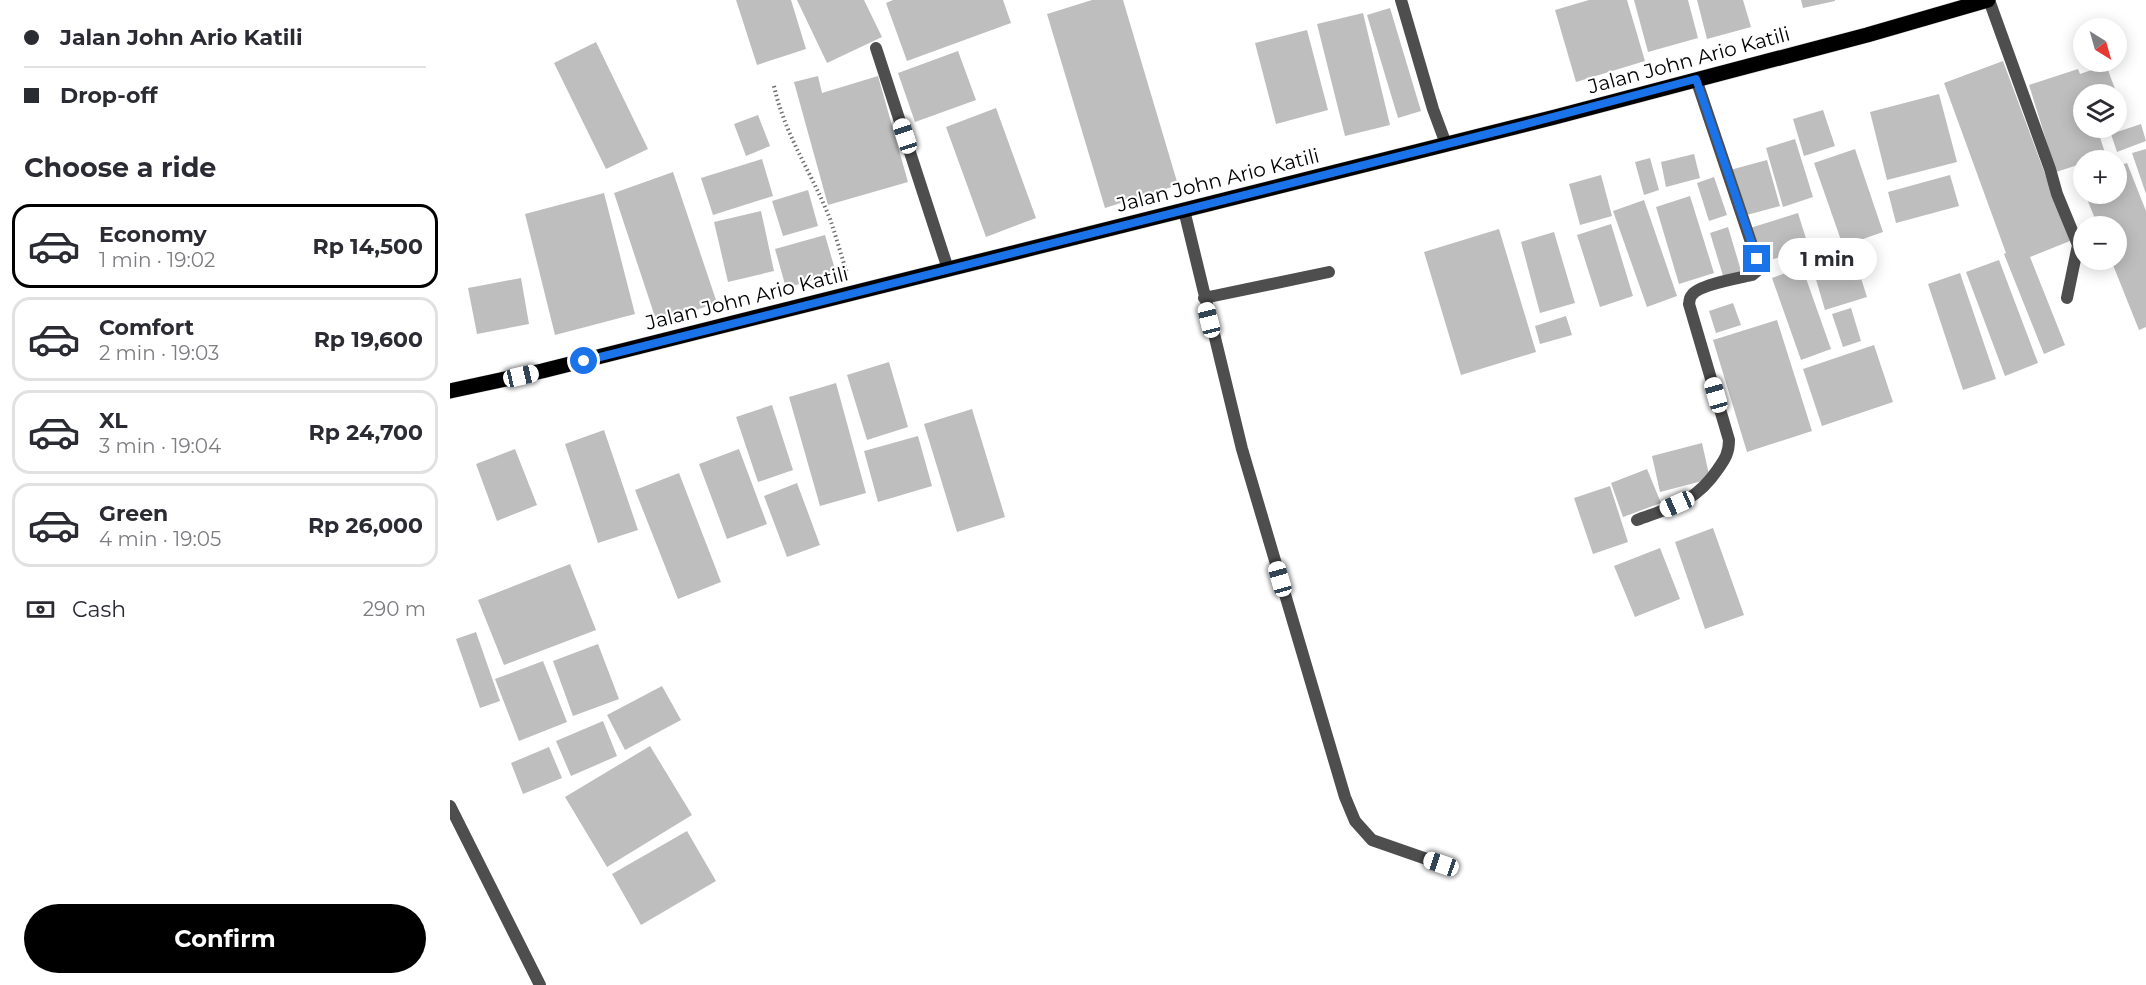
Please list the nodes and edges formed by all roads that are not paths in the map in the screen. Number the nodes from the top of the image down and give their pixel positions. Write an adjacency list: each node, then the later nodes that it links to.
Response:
1 (1401, 0): 5 (street)
2 (1989, 0): 4 (main road, Jalan John Ario Katili); 10 (street)
3 (876, 48): 7 (street)
4 (1696, 79): 5 (main road, Jalan John Ario Katili); 12 (street)
5 (1446, 144): 6 (main road, Jalan John Ario Katili)
6 (1184, 210): 7 (main road, Jalan John Ario Katili); 9 (street)
7 (948, 269): 11 (main road, Jalan John Ario Katili)
8 (1329, 272): 9 (street)
9 (1204, 298): 14 (street)
10 (2067, 298)
11 (452, 392)
12 (1637, 520)
13 (451, 811): 15 (street)
14 (1441, 864)
15 (540, 985)

